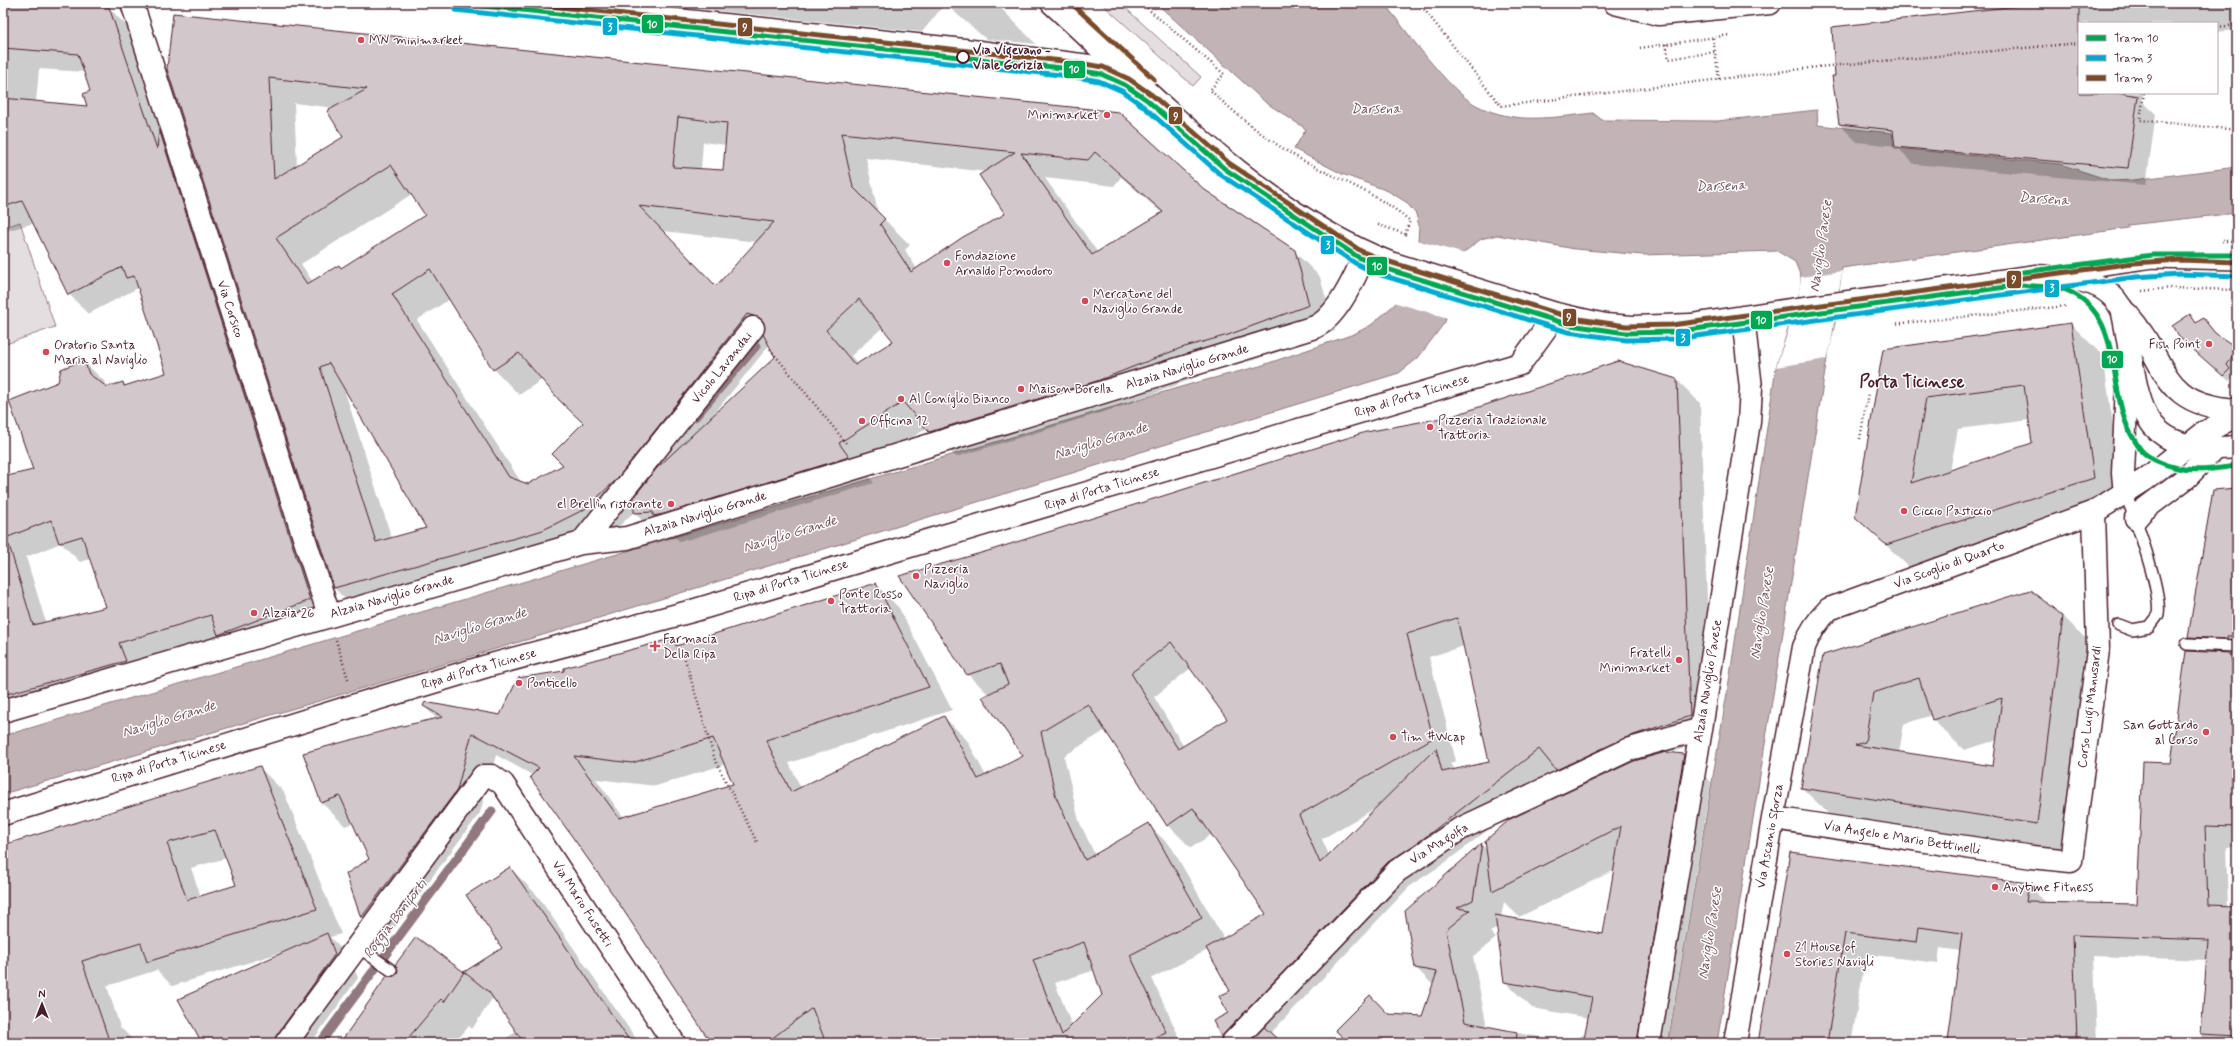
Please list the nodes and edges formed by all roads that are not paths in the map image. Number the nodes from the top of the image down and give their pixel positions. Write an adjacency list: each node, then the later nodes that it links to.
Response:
1 (132, 3): 26 (street, Via Corsico)
2 (515, 3): 8 (street)
3 (1052, 3): 8 (street)
4 (1615, 3): 7 (street)
5 (1710, 3): 7 (street)
6 (1770, 3): 7 (street)
7 (1681, 12)
8 (1130, 78): 9 (street)
9 (1365, 253): 13 (street); 25 (street, Alzaia Naviglio Grande)
10 (2237, 264): 11 (lane)
11 (2037, 276): 12 (street); 14 (street)
12 (2122, 309): 16 (street); 17 (street)
13 (1556, 314): 14 (street); 33 (street, Ripa di Porta Ticinese)
14 (1743, 317): 32 (street, Alzaia Naviglio Pavese)
15 (753, 328): 25 (street, Vicolo Lavandai)
16 (2131, 364): 19 (street); 22 (street)
17 (2237, 410)
18 (2237, 415): 19 (street, Via Scoglio di Quarto)
19 (2188, 446): 21 (street); 22 (street, Via Scoglio di Quarto)
20 (2237, 447): 21 (street)
21 (2214, 449): 24 (street)
22 (2125, 494): 23 (street, Via Scoglio di Quarto); 24 (lane)
23 (2094, 512): 28 (street, Via Scoglio di Quarto); 35 (street, Corso Luigi Manusardi)
24 (2136, 518): 27 (lane)
25 (581, 543): 26 (street, Alzaia Naviglio Grande)
26 (330, 615): 31 (street, Alzaia Naviglio Grande)
27 (2119, 625)
28 (1811, 630): 34 (street, Via Ascanio Sforza)
29 (2187, 644): 30 (lane)
30 (2237, 646)
31 (3, 711)
32 (1701, 729): 40 (street, Via Magolfa); 41 (street, Alzaia Naviglio Pavese)
33 (3, 814)
34 (1773, 818): 35 (street, Via Angelo e Mario Bettinelli); 42 (street, Via Ascanio Sforza)
35 (2032, 857)
36 (363, 950): 37 (lane); 38 (street); 39 (street, Via Mario Fusetti)
37 (391, 970)
38 (286, 1043)
39 (674, 1043)
40 (1232, 1043)
41 (1649, 1043)
42 (1735, 1043)

